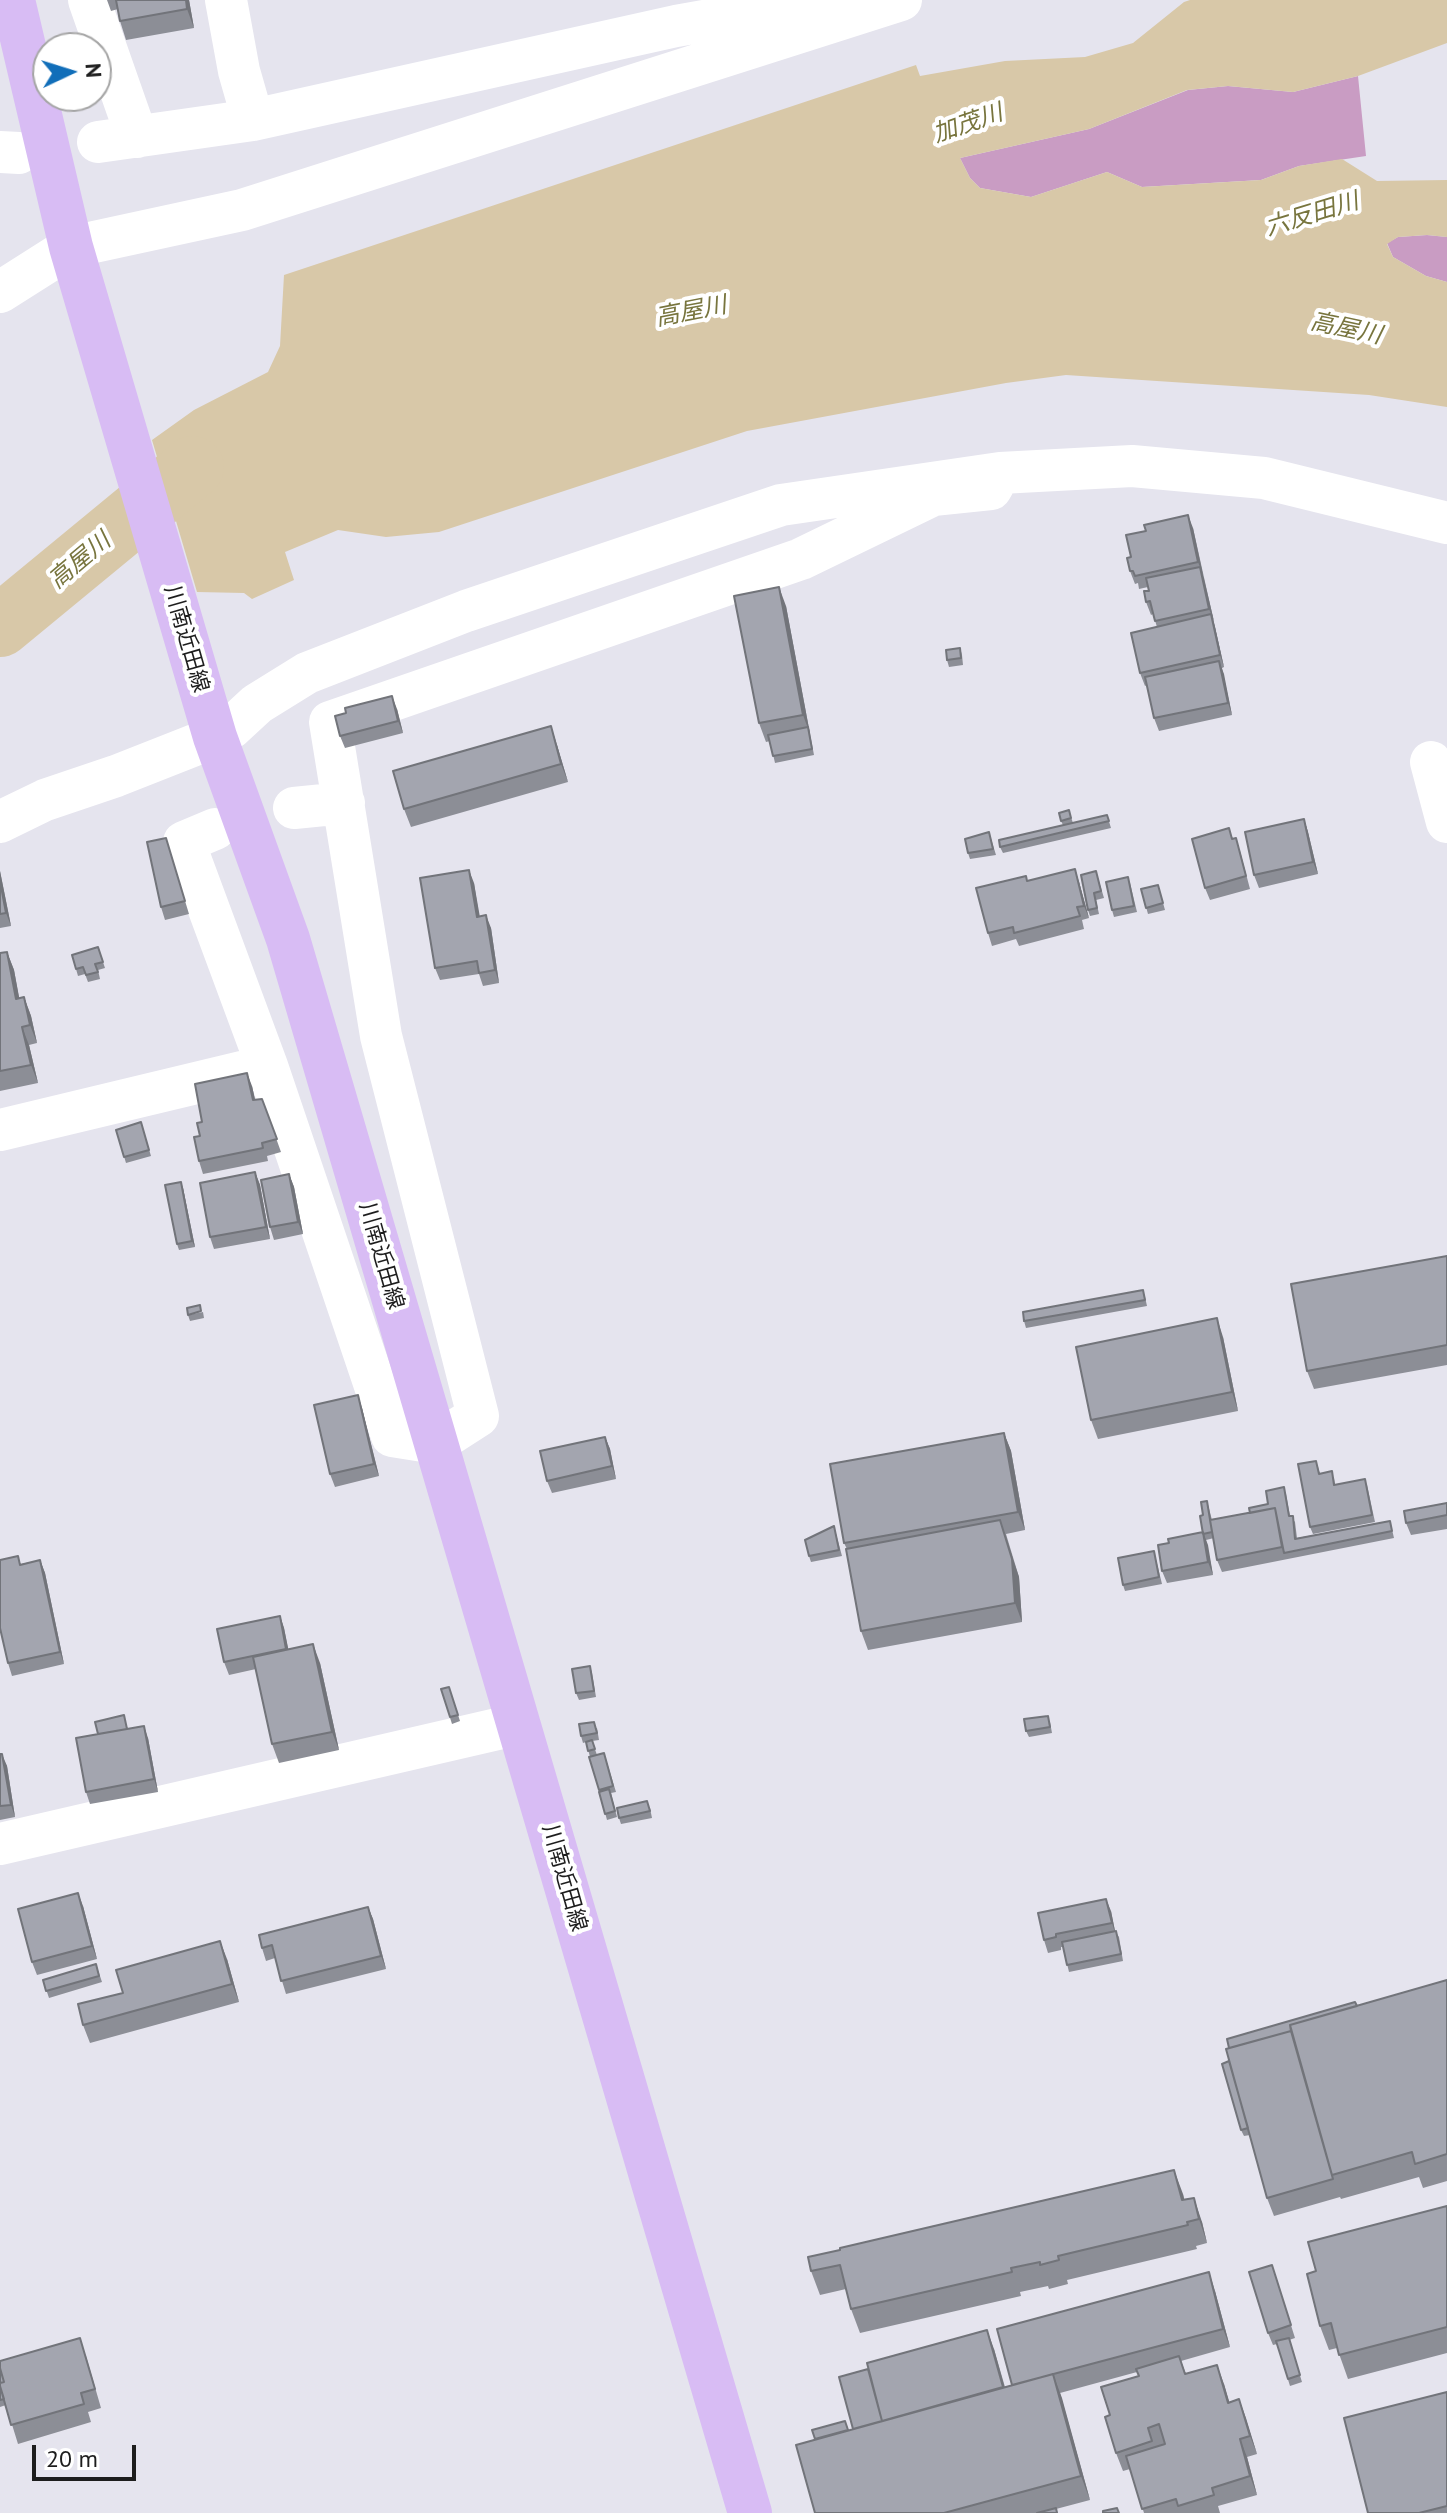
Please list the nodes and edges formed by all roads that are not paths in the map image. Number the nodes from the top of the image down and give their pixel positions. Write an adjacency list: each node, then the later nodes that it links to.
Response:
1 (13, 0): 7 (main road, 川南近田線)
2 (89, 0): 6 (street)
3 (226, 0): 6 (street)
4 (901, 0): 5 (street)
5 (834, 4): 6 (street); 7 (street)
6 (253, 120)
7 (77, 267): 8 (street); 11 (main road, 川南近田線)
8 (0, 292)
9 (1000, 473): 10 (street); 11 (street); 13 (street)
10 (1447, 523)
11 (209, 717): 15 (street); 20 (main road, 川南近田線)
12 (1431, 762): 16 (street)
13 (344, 803): 14 (street); 20 (street)
14 (294, 808)
15 (0, 822)
16 (1447, 822)
17 (215, 829): 18 (street)
18 (267, 1066): 19 (street); 20 (street)
19 (0, 1130)
20 (436, 1443): 21 (main road, 川南近田線)
21 (519, 1724): 22 (street); 23 (main road, 川南近田線)
22 (0, 1844)
23 (750, 2513)

